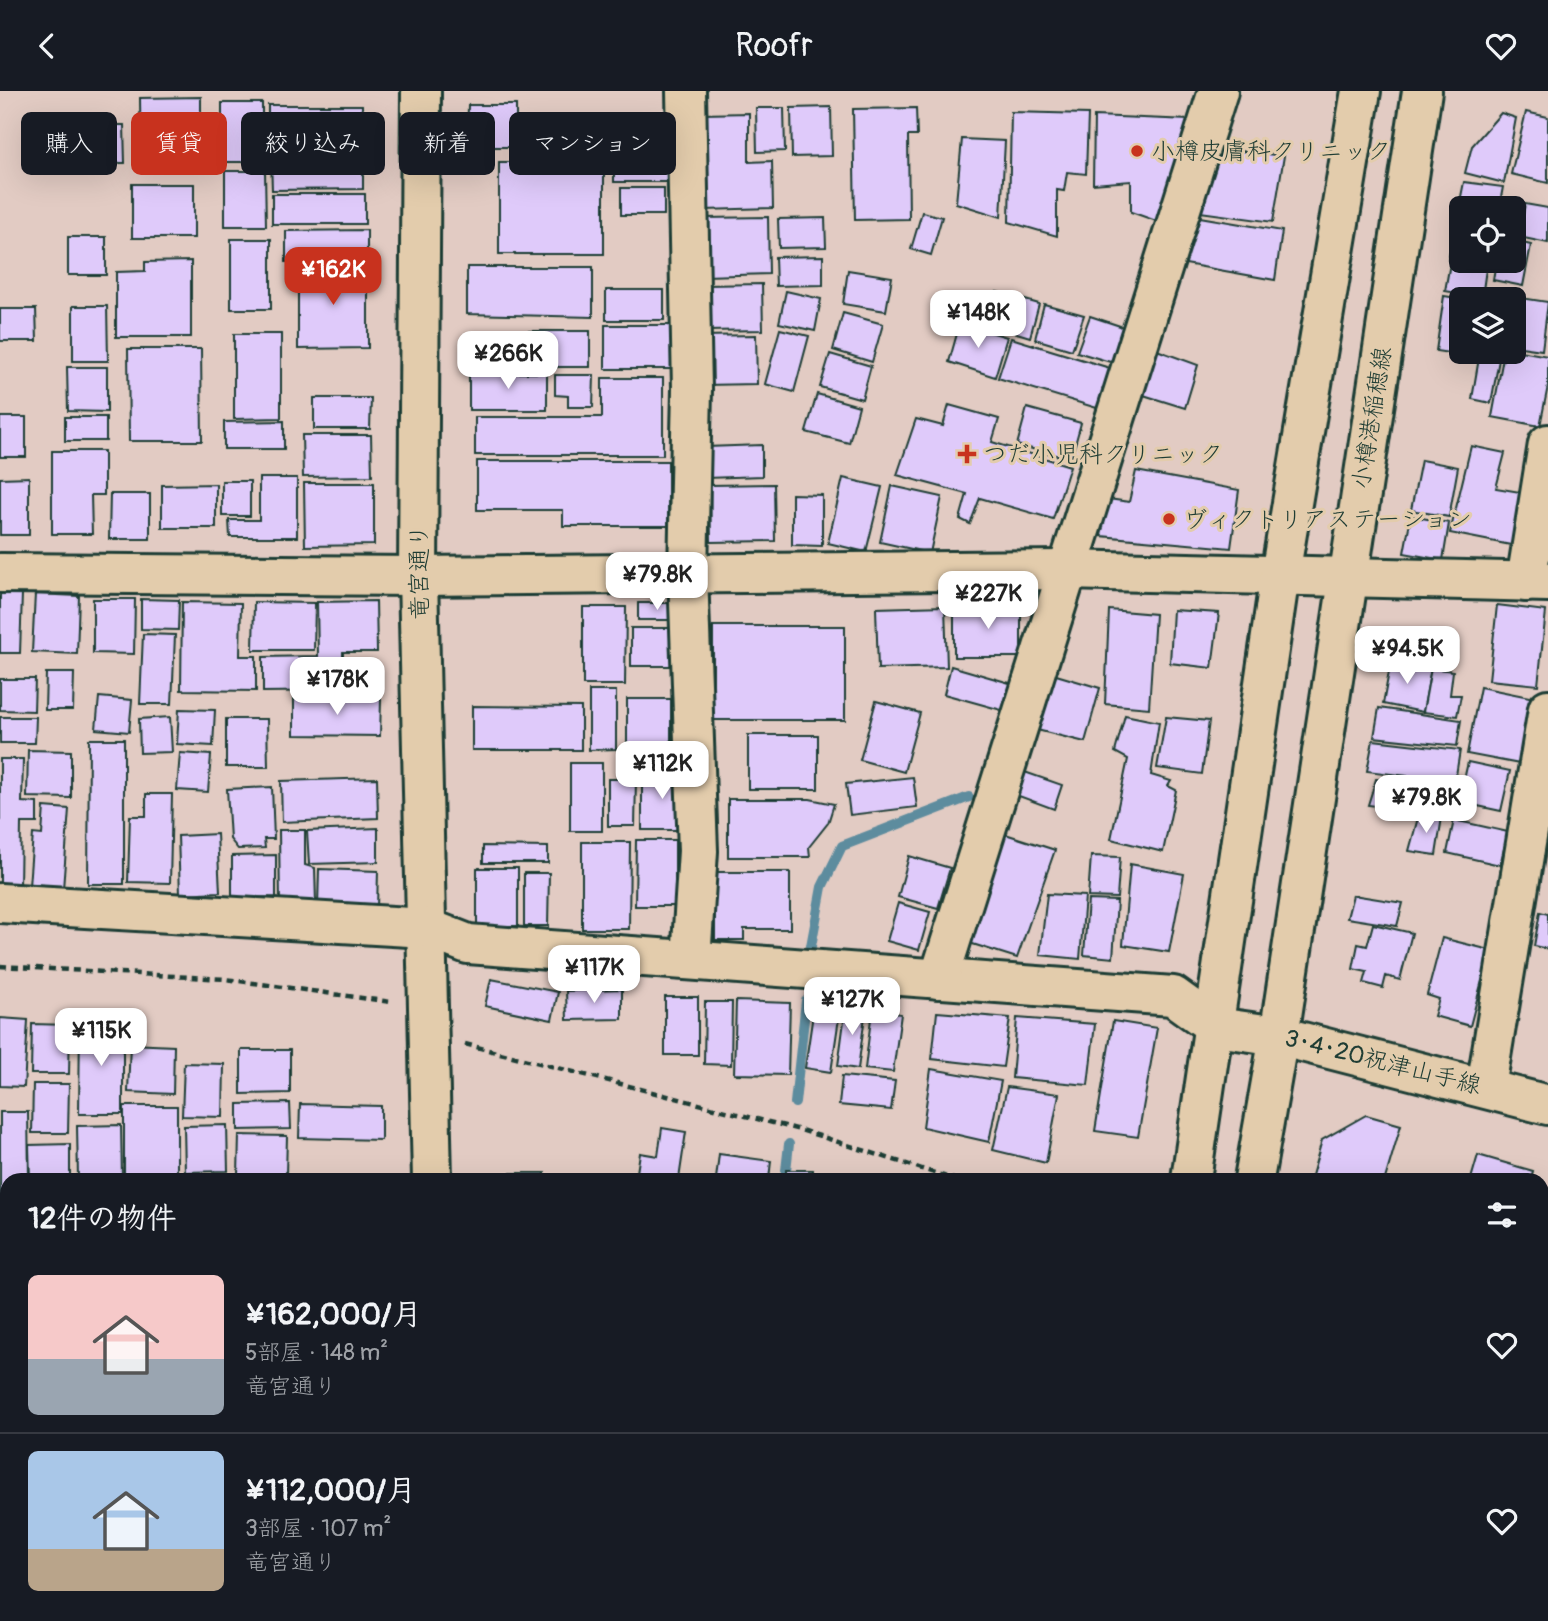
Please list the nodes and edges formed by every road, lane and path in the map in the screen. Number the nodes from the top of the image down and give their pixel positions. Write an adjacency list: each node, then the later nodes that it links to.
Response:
1 (421, 91): 11 (street, 竜宮通り)
2 (686, 91): 9 (street)
3 (1218, 91): 7 (street)
4 (1361, 91): 10 (street)
5 (1422, 91): 12 (street, 小樽港稲穂線)
6 (1548, 444): 13 (street)
7 (1066, 570): 9 (street); 10 (street); 19 (street)
8 (0, 573): 11 (street)
9 (688, 574): 11 (street); 17 (street)
10 (1280, 575): 12 (street); 21 (street)
11 (418, 576): 16 (street, 竜宮通り)
12 (1347, 577): 13 (street); 22 (street, 小樽港稲穂線)
13 (1537, 582)
14 (1548, 709): 24 (street)
15 (0, 903): 16 (street)
16 (427, 928): 17 (street); 26 (street, 竜宮通り)
17 (691, 960): 19 (street)
18 (0, 966): 20 (path)
19 (939, 979): 21 (street)
20 (398, 1003)
21 (1216, 1027): 22 (street, 3･4･20祝津山手線); 28 (street)
22 (1279, 1036): 24 (street, 3･4･20祝津山手線); 29 (street, 小樽港稲穂線)
23 (468, 1045): 27 (path)
24 (1486, 1087): 25 (street, 3･4･20祝津山手線)
25 (1548, 1105)
26 (432, 1173)
27 (934, 1173)
28 (1192, 1173)
29 (1255, 1173)

